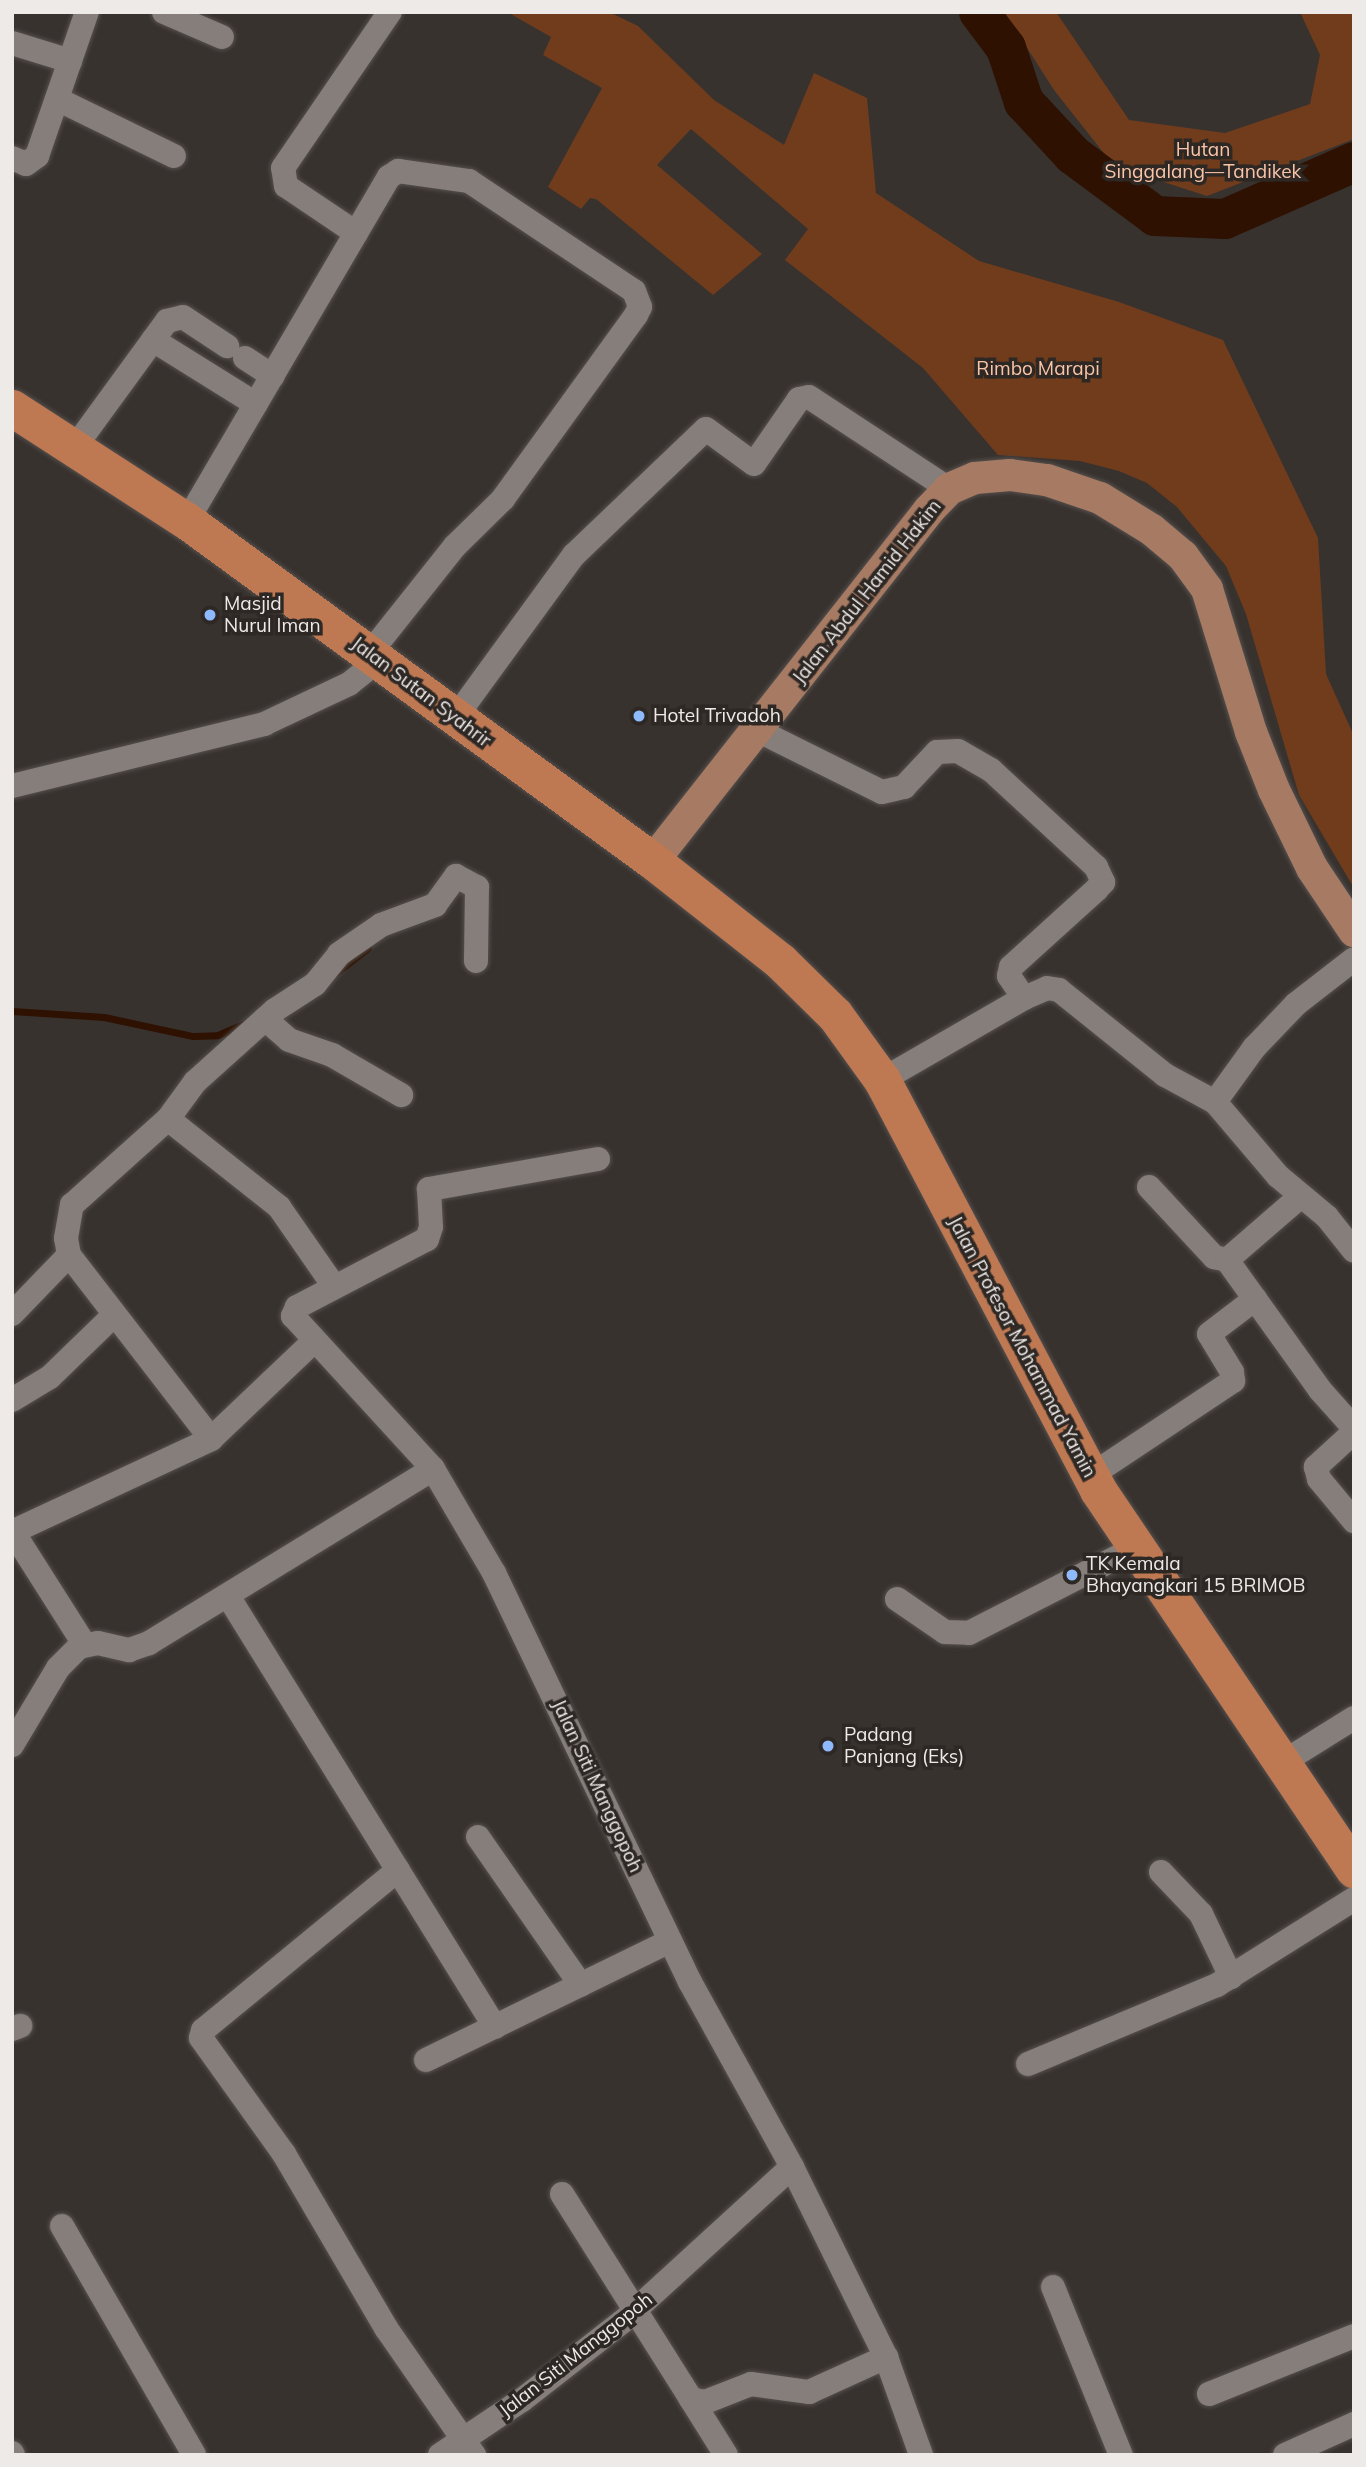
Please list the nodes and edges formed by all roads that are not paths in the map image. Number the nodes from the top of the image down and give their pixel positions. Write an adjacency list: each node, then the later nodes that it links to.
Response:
1 (87, 12): 6 (street)
2 (164, 12): 4 (street)
3 (390, 12): 10 (street)
4 (222, 37)
5 (12, 43): 6 (street)
6 (70, 61): 7 (street)
7 (57, 99): 8 (street); 9 (street)
8 (174, 156)
9 (12, 158)
10 (356, 233): 12 (street); 18 (street)
11 (153, 340): 12 (street); 13 (street); 15 (street)
12 (273, 376): 13 (street)
13 (256, 404): 17 (street)
14 (12, 408): 15 (highway, Jalan Sutan Syahrir)
15 (75, 447): 17 (highway, Jalan Sutan Syahrir)
16 (949, 489): 19 (street); 20 (main road, Jalan Abdul Hamid Hakim); 23 (main road, Jalan Abdul Hamid Hakim)
17 (187, 522): 18 (highway, Jalan Sutan Syahrir)
18 (375, 656): 19 (highway, Jalan Sutan Syahrir); 21 (street)
19 (454, 718): 22 (highway, Jalan Sutan Syahrir)
20 (759, 731): 22 (main road, Jalan Abdul Hamid Hakim); 26 (street)
21 (12, 786)
22 (653, 861): 28 (highway, Jalan Profesor Mohammad Yamin)
23 (1354, 931)
24 (1354, 959): 30 (street)
25 (476, 961): 27 (street)
26 (1024, 998): 28 (street); 30 (street)
27 (265, 1019): 29 (street); 31 (street)
28 (882, 1080): 47 (highway, Jalan Profesor Mohammad Yamin)
29 (401, 1095)
30 (1215, 1102): 34 (street)
31 (168, 1119): 36 (street); 38 (street)
32 (598, 1158): 38 (street)
33 (1149, 1187): 37 (street)
34 (1301, 1196): 35 (street); 37 (street)
35 (1354, 1251)
36 (69, 1255): 40 (street); 41 (street)
37 (1227, 1260): 39 (street)
38 (334, 1286): 42 (street, Jalan Siti Manggopoh)
39 (1255, 1299): 44 (street); 47 (street)
40 (12, 1314)
41 (114, 1315): 43 (street); 45 (street)
42 (314, 1341): 45 (street); 46 (street, Jalan Siti Manggopoh)
43 (12, 1400)
44 (1354, 1430): 48 (street)
45 (211, 1439): 49 (street)
46 (433, 1469): 51 (street); 62 (street, Jalan Siti Manggopoh)
47 (1090, 1476): 50 (highway, Jalan Profesor Mohammad Yamin)
48 (1354, 1521)
49 (12, 1532): 53 (street)
50 (1135, 1548): 52 (street); 56 (highway, Jalan Profesor Mohammad Yamin)
51 (228, 1596): 53 (street); 58 (street)
52 (897, 1599)
53 (84, 1644): 55 (street)
54 (1354, 1718): 56 (street)
55 (12, 1745)
56 (1280, 1764): 59 (highway, Jalan Profesor Mohammad Yamin)
57 (478, 1837): 64 (street)
58 (398, 1870): 65 (street); 78 (street)
59 (1354, 1870)
60 (1161, 1872): 63 (street)
61 (1354, 1899): 63 (street)
62 (670, 1941): 64 (street); 68 (street, Jalan Siti Manggopoh)
63 (1231, 1977): 67 (street)
64 (581, 1985): 65 (street)
65 (495, 2027): 66 (street)
66 (426, 2060)
67 (1028, 2064)
68 (792, 2167): 72 (street, Jalan Siti Manggopoh); 74 (street)
69 (562, 2194): 72 (street)
70 (62, 2226): 79 (street)
71 (1053, 2287): 83 (street)
72 (633, 2313): 76 (street); 78 (street, Jalan Siti Manggopoh)
73 (1354, 2336): 75 (street)
74 (886, 2357): 76 (street); 82 (street)
75 (1209, 2394)
76 (691, 2399): 81 (street)
77 (1354, 2424): 84 (street)
78 (469, 2447): 80 (street, Jalan Siti Manggopoh)
79 (194, 2455)
80 (440, 2455)
81 (726, 2455)
82 (921, 2455)
83 (1121, 2455)
84 (1285, 2455)

